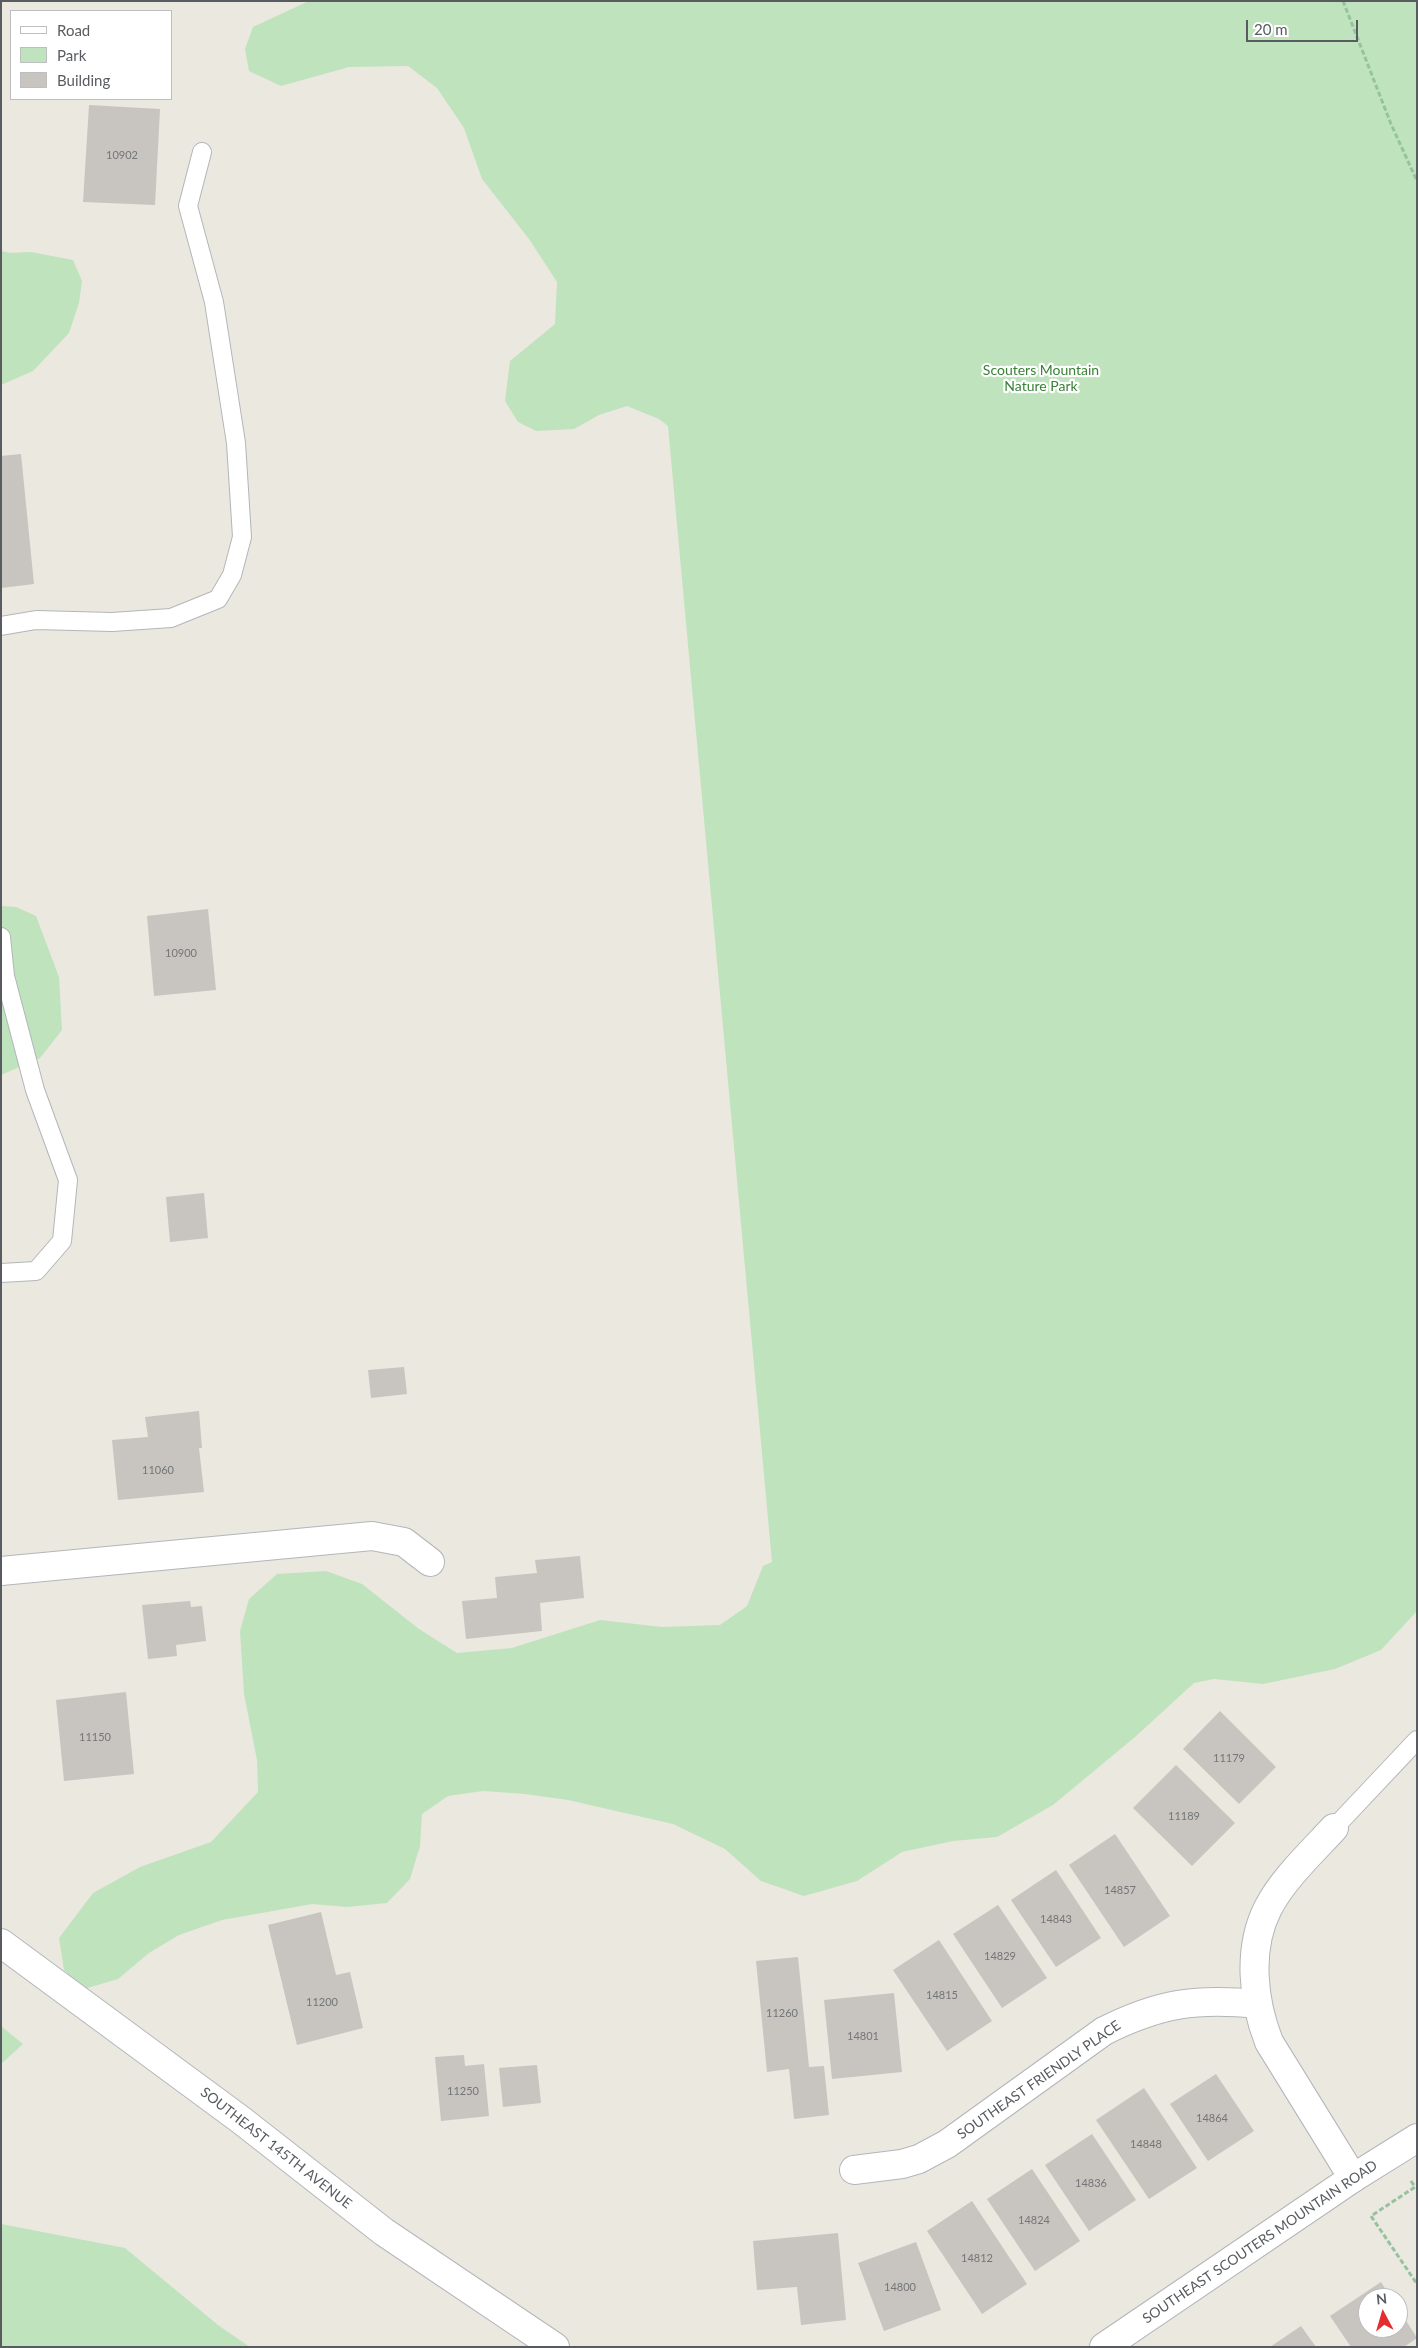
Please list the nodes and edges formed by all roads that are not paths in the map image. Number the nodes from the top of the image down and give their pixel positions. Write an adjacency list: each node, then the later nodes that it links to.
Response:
1 (202, 152): 2 (lane)
2 (1, 626)
3 (1, 937): 4 (lane)
4 (1, 1272)
5 (430, 1562): 6 (street)
6 (1, 1571)
7 (1417, 1740): 8 (lane)
8 (1334, 1828): 10 (street)
9 (1, 1944): 14 (street, SOUTHEAST 145TH AVENUE)
10 (1258, 2004): 12 (street, SOUTHEAST FRIENDLY PLACE); 13 (street)
11 (1417, 2138): 13 (street, SOUTHEAST SCOUTERS MOUNTAIN ROAD)
12 (854, 2170)
13 (1353, 2178): 15 (street, SOUTHEAST SCOUTERS MOUNTAIN ROAD)
14 (555, 2347)
15 (1104, 2347)

